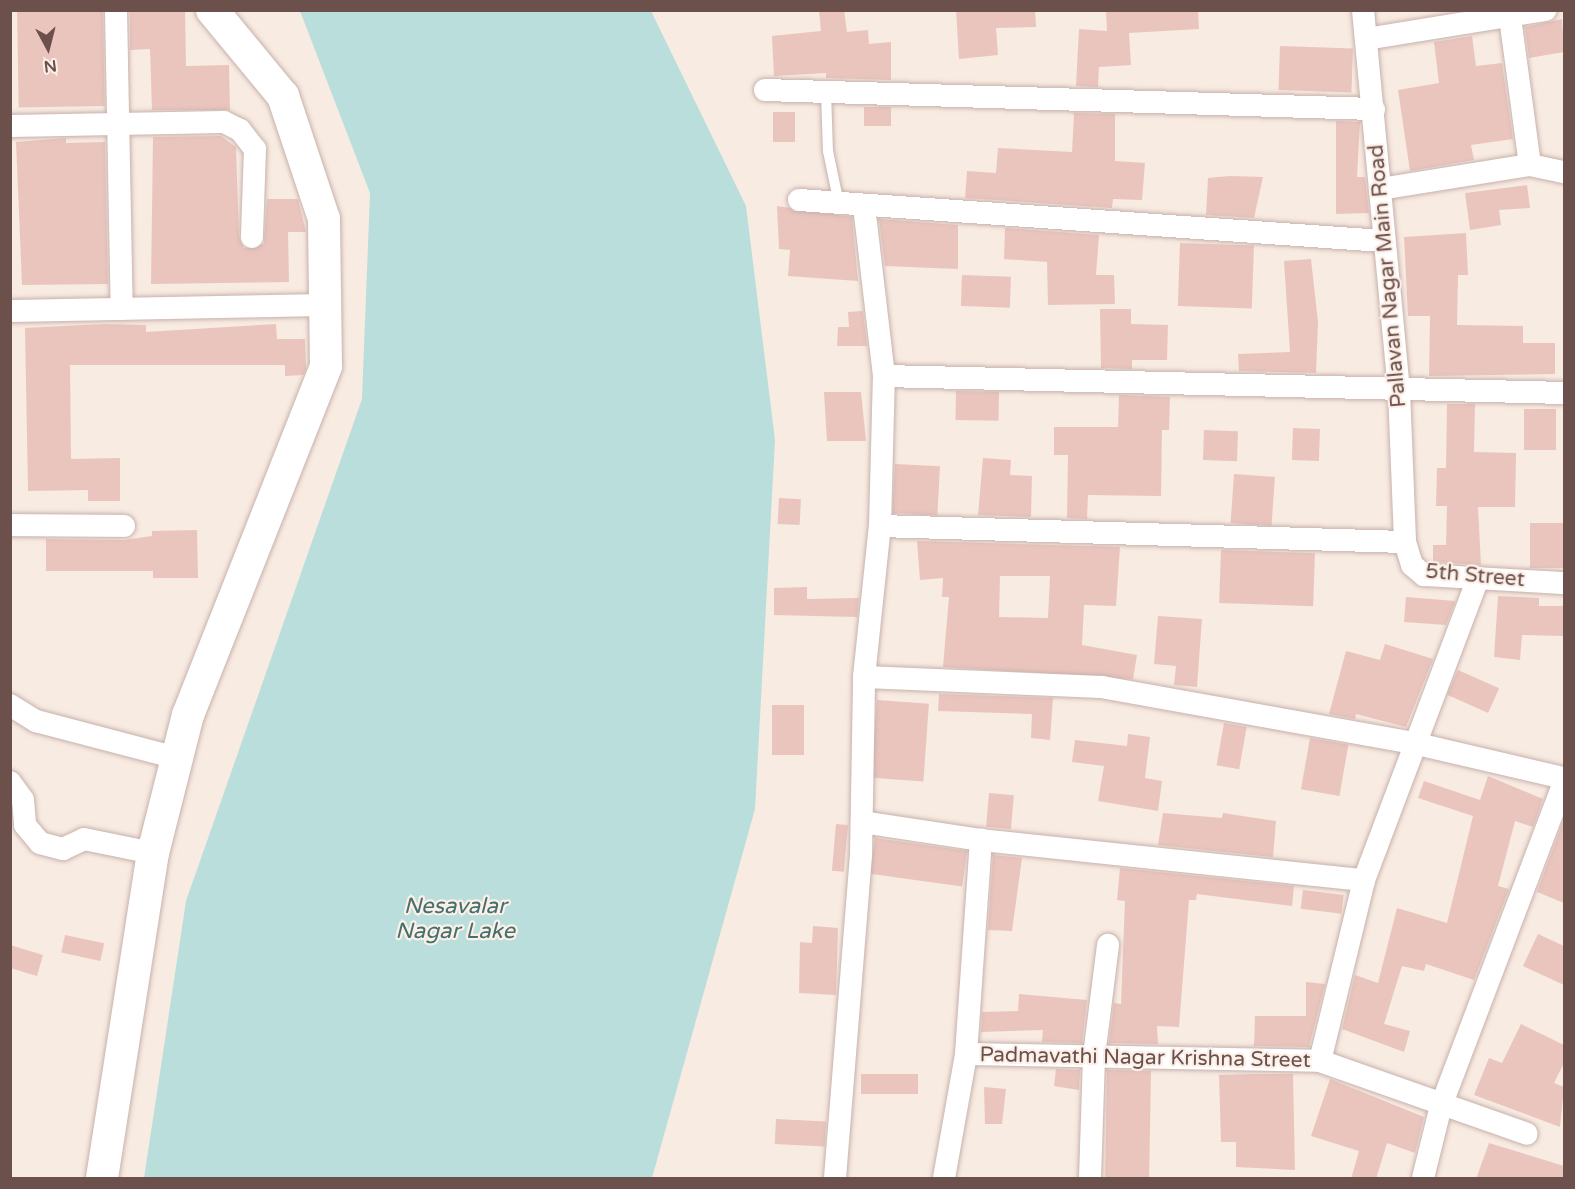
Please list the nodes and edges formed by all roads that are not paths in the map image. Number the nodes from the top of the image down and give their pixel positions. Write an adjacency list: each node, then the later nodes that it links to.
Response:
1 (116, 10): 10 (street)
2 (212, 10): 20 (street)
3 (1363, 10): 6 (street, Pallavan Nagar Main Road)
4 (1546, 10): 5 (street)
5 (1509, 15): 6 (street); 12 (street)
6 (1366, 39): 9 (street, Pallavan Nagar Main Road)
7 (765, 90): 8 (street)
8 (826, 92): 9 (street); 16 (lane)
9 (1374, 109): 14 (street, Pallavan Nagar Main Road)
10 (122, 124): 11 (street); 18 (street); 21 (street)
11 (10, 126)
12 (1530, 165): 13 (street); 14 (street)
13 (1564, 172)
14 (1380, 189): 19 (street, Pallavan Nagar Main Road)
15 (800, 200): 16 (street)
16 (839, 204): 17 (street)
17 (864, 206): 19 (street); 23 (street)
18 (252, 237)
19 (1383, 241): 24 (street, Pallavan Nagar Main Road)
20 (325, 305): 21 (street); 35 (street)
21 (122, 309): 22 (street)
22 (10, 311)
23 (884, 376): 24 (street); 28 (street)
24 (1399, 391): 25 (street); 29 (street, Pallavan Nagar Main Road)
25 (1564, 393)
26 (10, 525): 27 (street)
27 (124, 526)
28 (880, 526): 29 (street); 32 (street)
29 (1405, 542): 30 (street, 5th Street)
30 (1478, 578): 31 (street, 5th Street); 34 (street)
31 (1564, 582)
32 (864, 677): 34 (street); 38 (street)
33 (10, 705): 35 (street)
34 (1413, 743): 36 (street); 41 (street)
35 (181, 759): 40 (street)
36 (1564, 780): 46 (street)
37 (10, 782): 40 (street)
38 (862, 822): 39 (street); 49 (street)
39 (981, 840): 41 (street); 43 (street)
40 (153, 853): 48 (street)
41 (1364, 880): 45 (street)
42 (1108, 945): 44 (street)
43 (966, 1054): 44 (street, Padmavathi Nagar Krishna Street); 50 (street)
44 (1094, 1056): 45 (street, Padmavathi Nagar Krishna Street); 51 (street)
45 (1320, 1061): 46 (street, Padmavathi Nagar Krishna Street)
46 (1441, 1106): 47 (street, Padmavathi Nagar Krishna Street); 52 (street)
47 (1527, 1134)
48 (102, 1179)
49 (835, 1179)
50 (944, 1179)
51 (1090, 1179)
52 (1423, 1179)

